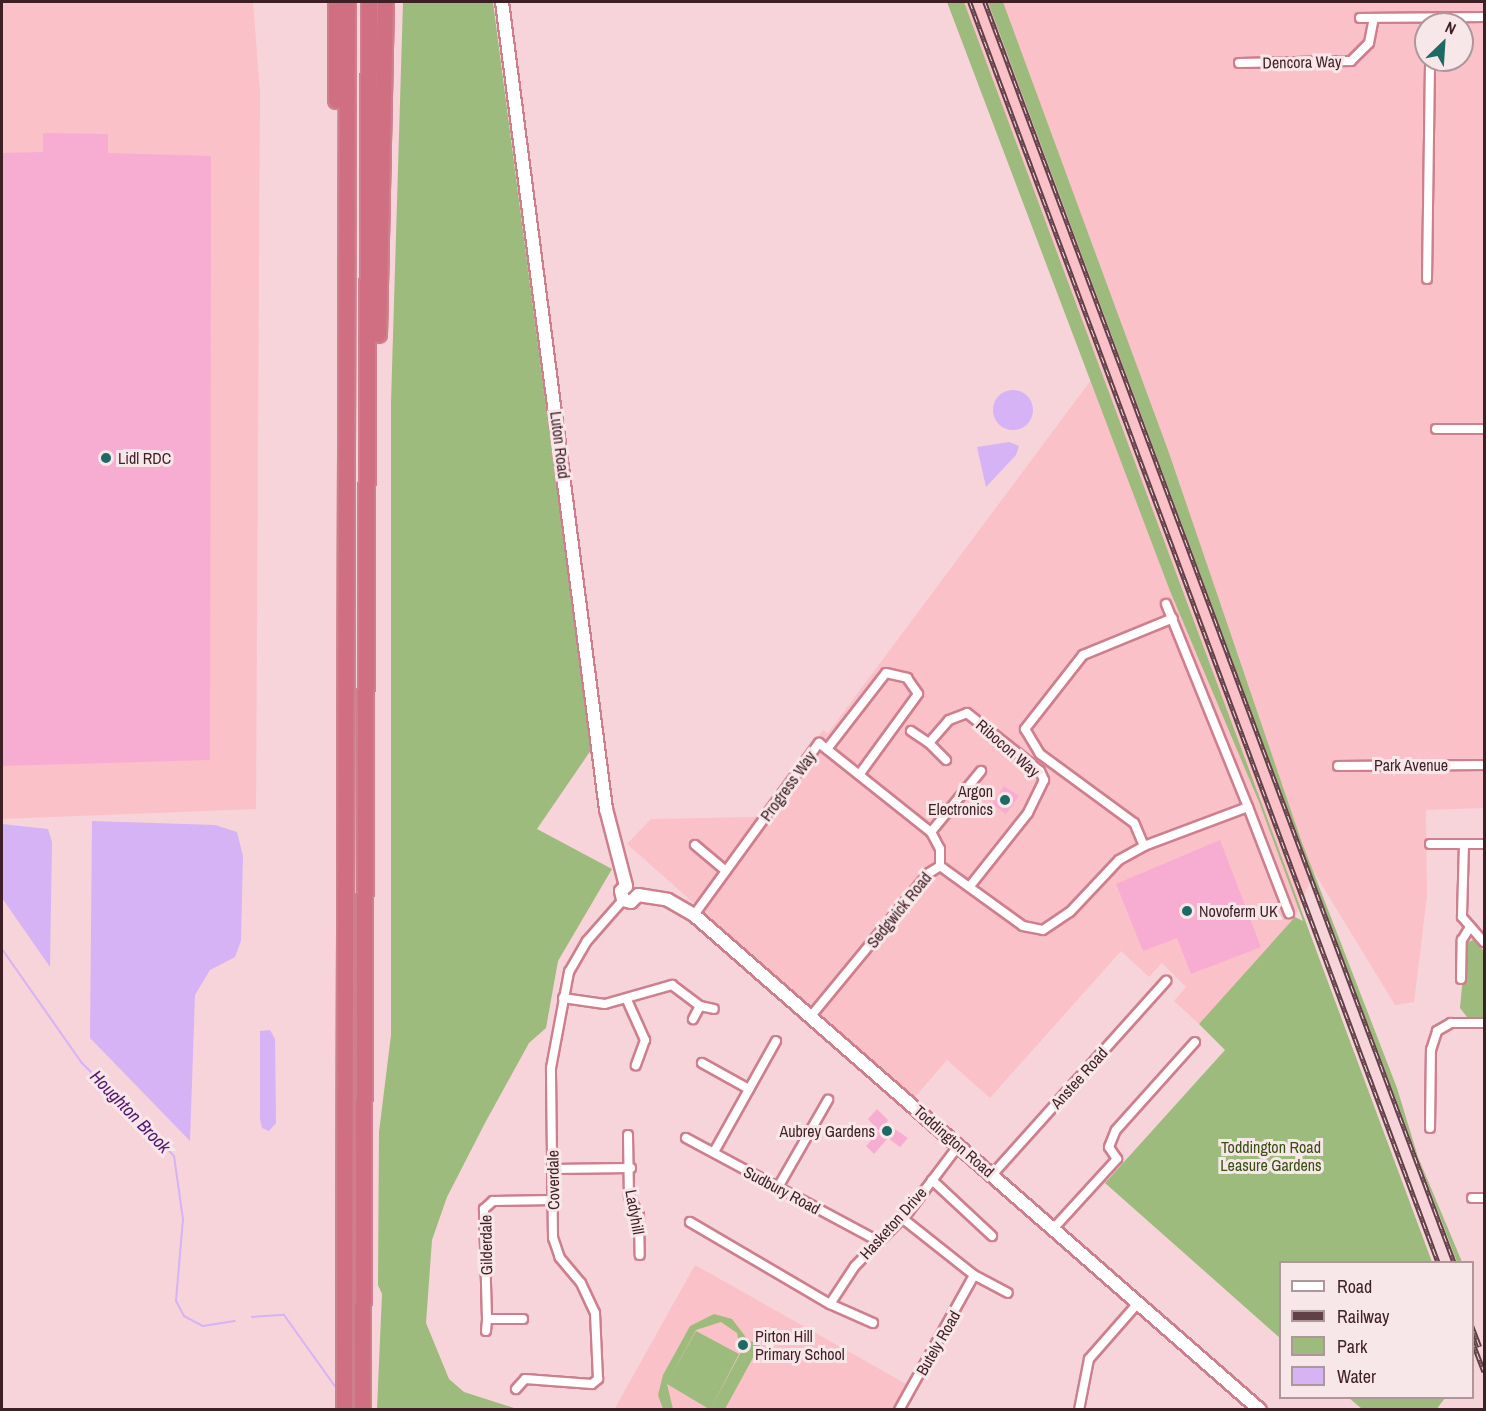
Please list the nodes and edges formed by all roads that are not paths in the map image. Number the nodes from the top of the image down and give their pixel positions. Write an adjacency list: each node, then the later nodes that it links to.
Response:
1 (336, 2): 12 (highway)
2 (347, 2): 12 (highway)
3 (369, 2): 18 (highway)
4 (385, 2): 18 (highway)
5 (502, 2): 36 (main road, Luton Road)
6 (1360, 18): 7 (street)
7 (1374, 18): 8 (street); 9 (street, Dencora Way)
8 (1414, 20)
9 (1239, 63)
10 (1430, 72): 11 (street)
11 (1427, 279)
12 (345, 391): 88 (highway)
13 (1436, 429): 14 (street)
14 (1485, 429)
15 (1166, 604): 16 (street)
16 (1173, 618): 26 (street); 32 (street)
17 (911, 731): 19 (street)
18 (369, 732): 86 (highway)
19 (929, 743): 21 (street); 35 (street, Ribocon Way)
20 (827, 749): 25 (street, Progress Way); 25 (street); 34 (street, Progress Way)
21 (946, 760)
22 (1485, 765): 23 (street, Park Avenue)
23 (1338, 766)
24 (981, 771): 27 (street)
25 (859, 775): 27 (street, Progress Way)
26 (1248, 807): 32 (street, Sedgwick Road); 39 (street)
27 (931, 832): 33 (street)
28 (1430, 844): 29 (street)
29 (1464, 844): 30 (street); 41 (street)
30 (1485, 844)
31 (696, 845): 34 (street)
32 (1144, 846): 35 (street, Sedgwick Road)
33 (940, 866): 35 (street, Sedgwick Road); 49 (street, Sedgwick Road)
34 (726, 871): 40 (street, Progress Way)
35 (971, 885)
36 (626, 886): 37 (main road); 38 (main road)
37 (638, 895): 38 (main road); 40 (main road, Toddington Road)
38 (623, 900): 45 (street, Coverdale)
39 (1289, 913)
40 (694, 915): 49 (main road, Toddington Road)
41 (1469, 929): 42 (street); 43 (street)
42 (1485, 942)
43 (1461, 979)
44 (1166, 981): 65 (street, Anstee Road)
45 (563, 998): 46 (street); 64 (street, Coverdale)
46 (627, 1000): 47 (street); 55 (street)
47 (700, 1006): 48 (street); 50 (street)
48 (714, 1009)
49 (811, 1016): 61 (main road, Toddington Road)
50 (693, 1019)
51 (1485, 1023): 58 (street)
52 (776, 1041): 56 (street)
53 (1195, 1042): 73 (street)
54 (702, 1063): 56 (street)
55 (636, 1065)
56 (750, 1089): 62 (street)
57 (828, 1100): 67 (street)
58 (1430, 1128)
59 (628, 1135): 63 (street, Ladyhill)
60 (686, 1137): 62 (street, Sudbury Road)
61 (959, 1145): 65 (main road, Toddington Road); 66 (street, Hasketon Drive)
62 (714, 1152): 67 (street, Sudbury Road)
63 (631, 1168): 64 (street, Ladyhill); 76 (street, Ladyhill)
64 (553, 1169): 70 (street, Coverdale)
65 (992, 1175): 73 (main road, Toddington Road)
66 (932, 1180): 71 (street, Hasketon Drive); 74 (street)
67 (777, 1189): 75 (street, Sudbury Road)
68 (1472, 1198): 69 (street)
69 (1485, 1198)
70 (554, 1200): 81 (street, Gilderdale); 85 (street, Coverdale)
71 (902, 1218): 75 (street, Hasketon Drive); 77 (street)
72 (690, 1222): 80 (street)
73 (1053, 1228): 79 (main road, Toddington Road)
74 (992, 1236)
75 (878, 1241): 80 (street, Hasketon Drive)
76 (640, 1255)
77 (974, 1275): 78 (street); 89 (street, Butely Road)
78 (1008, 1293)
79 (1138, 1303): 87 (main road, Toddington Road); 90 (street)
80 (830, 1304): 83 (street)
81 (487, 1318): 82 (street); 84 (street)
82 (523, 1319)
83 (873, 1323)
84 (486, 1331)
85 (516, 1389)
86 (362, 1402)
87 (1257, 1409)
88 (344, 1410)
89 (899, 1410)
90 (1079, 1410)

